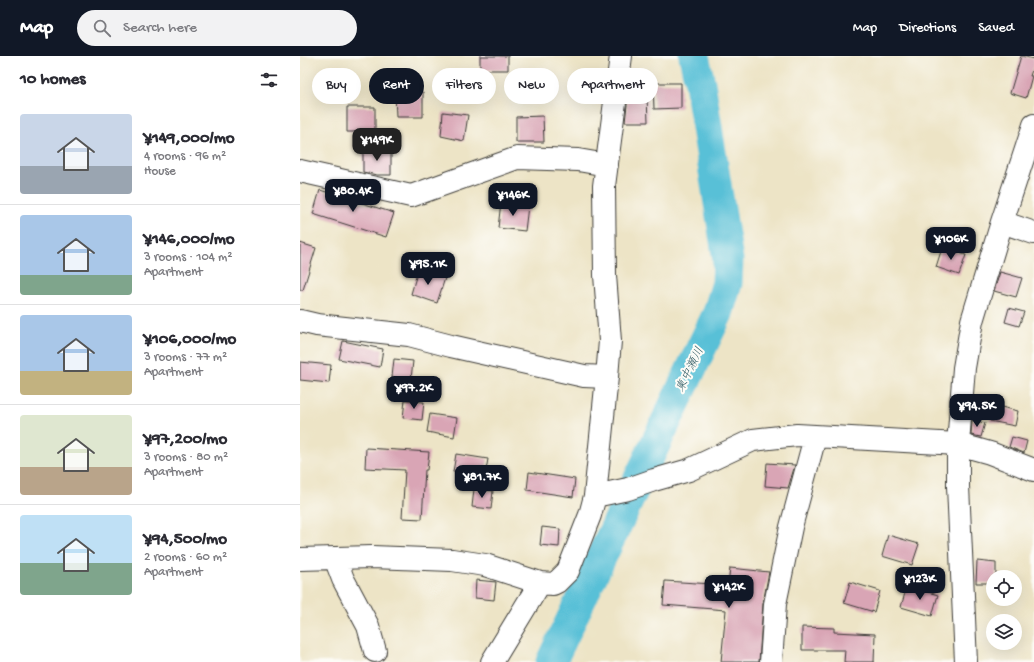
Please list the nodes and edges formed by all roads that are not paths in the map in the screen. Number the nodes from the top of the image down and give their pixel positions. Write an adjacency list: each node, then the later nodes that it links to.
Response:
1 (621, 56): 3 (street)
2 (1034, 125): 5 (street)
3 (607, 165): 4 (street); 8 (street)
4 (300, 171)
5 (1002, 222): 6 (street); 10 (street)
6 (1034, 233)
7 (300, 320): 8 (street)
8 (607, 377): 12 (street)
9 (815, 437): 10 (street); 12 (street); 18 (street)
10 (958, 444): 11 (street); 19 (street)
11 (1034, 470)
12 (595, 496): 15 (street)
13 (335, 558): 14 (street); 15 (street); 16 (street)
14 (300, 559)
15 (540, 583): 17 (street)
16 (375, 652)
17 (492, 662)
18 (771, 662)
19 (966, 662)

